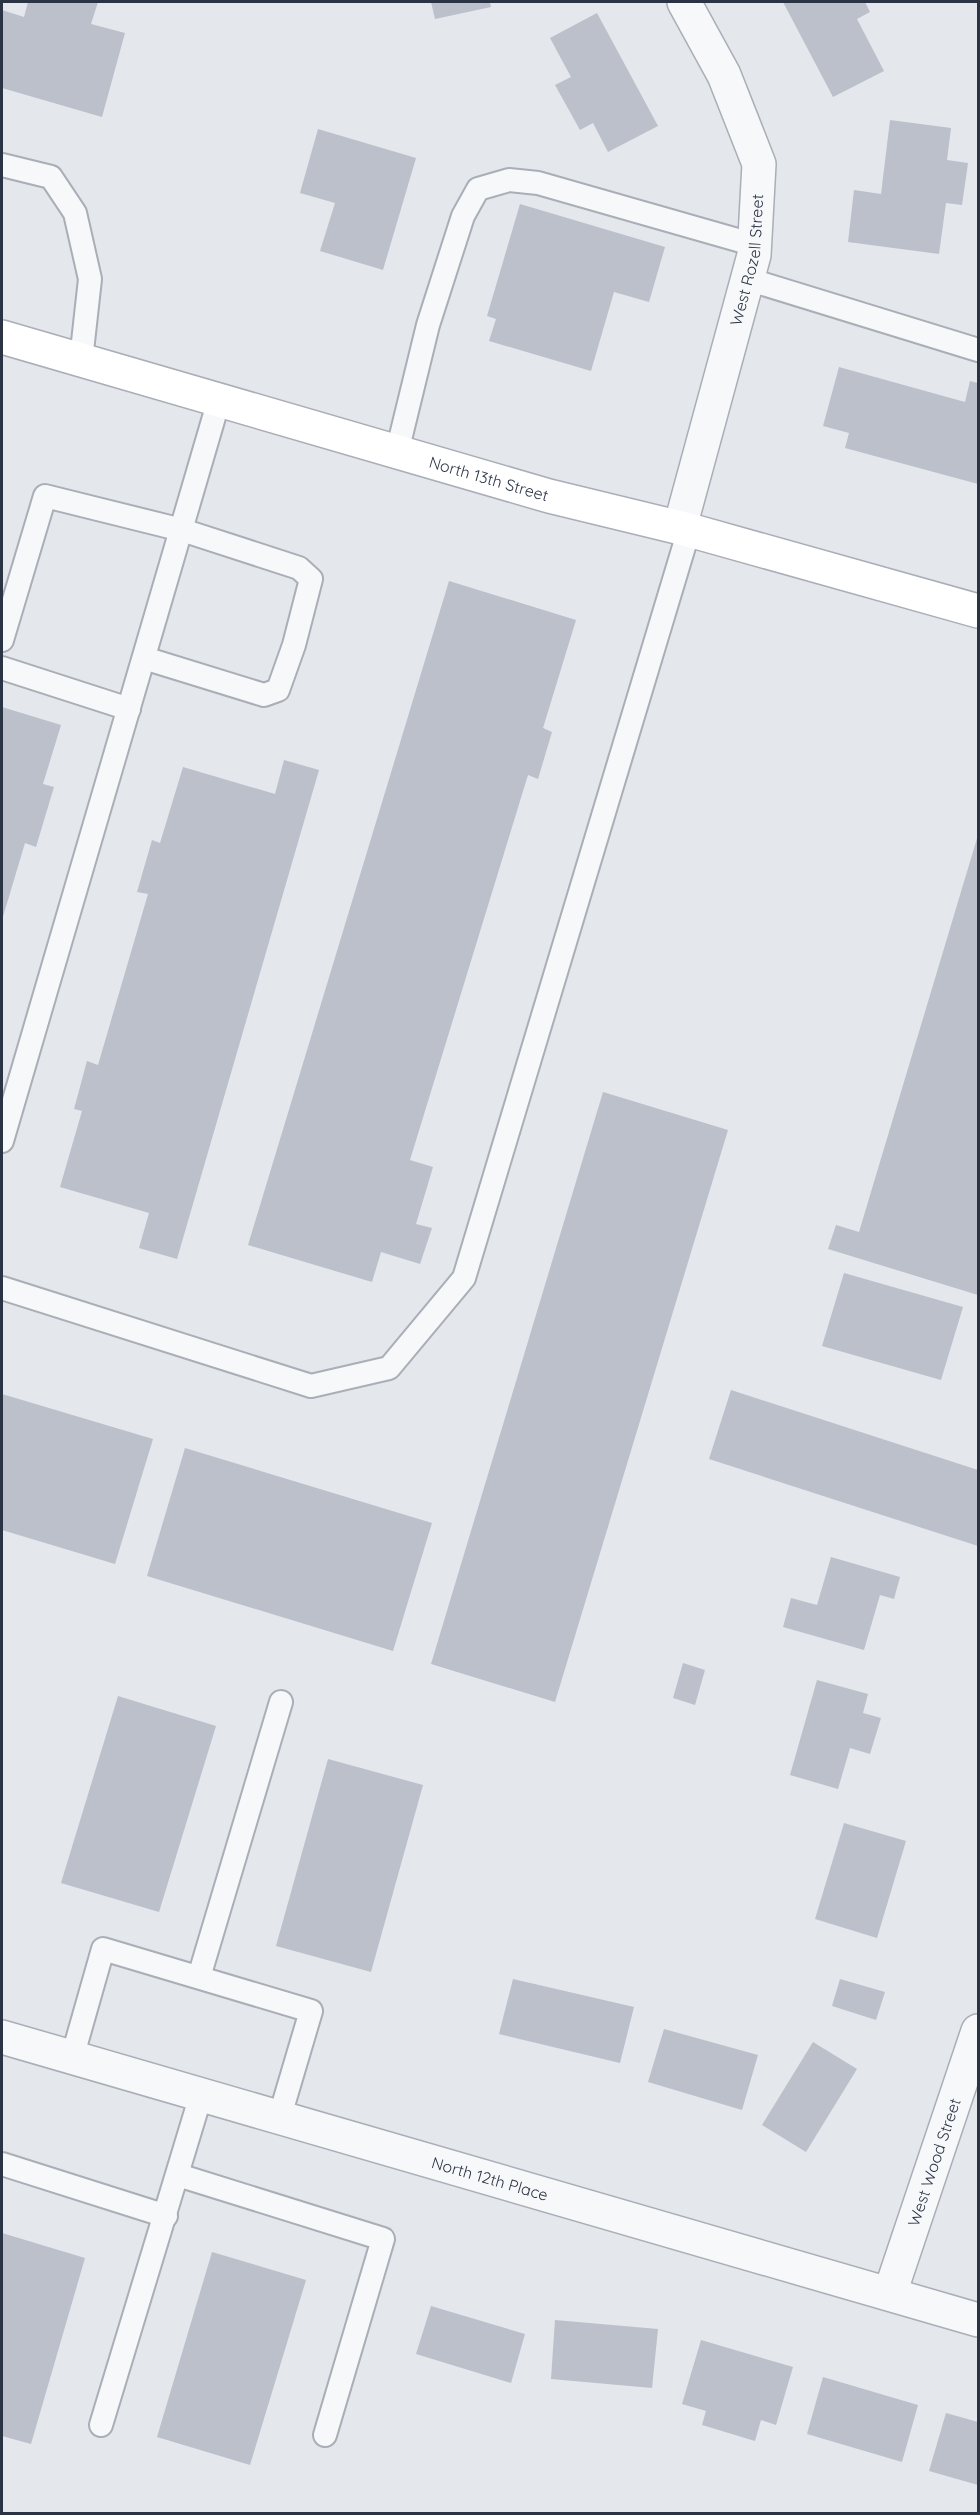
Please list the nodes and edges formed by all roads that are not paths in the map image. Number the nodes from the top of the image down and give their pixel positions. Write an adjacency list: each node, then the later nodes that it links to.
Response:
1 (684, 2): 3 (street, West Rozell Street)
2 (2, 165): 7 (lane)
3 (755, 245): 4 (street, West Rozell Street); 9 (lane)
4 (747, 279): 6 (lane); 10 (street, West Rozell Street)
5 (2, 337): 7 (main road, North 13th Street)
6 (978, 350)
7 (81, 360): 8 (main road, North 13th Street)
8 (219, 400): 9 (main road, North 13th Street); 11 (lane)
9 (397, 452): 10 (main road, North 13th Street)
10 (684, 529): 12 (main road, North 13th Street); 18 (lane)
11 (182, 530): 13 (lane); 14 (lane); 14 (lane)
12 (978, 611)
13 (2, 640)
14 (144, 658): 16 (lane)
15 (2, 669): 16 (lane)
16 (129, 709): 17 (lane)
17 (2, 1141)
18 (2, 1288)
19 (281, 1702): 20 (lane)
20 (199, 1977): 23 (lane); 25 (lane)
21 (978, 2031): 29 (street, West Wood Street)
22 (2, 2037): 23 (street, North 12th Place)
23 (72, 2058): 24 (street, North 12th Place)
24 (201, 2095): 25 (street, North 12th Place); 27 (lane)
25 (279, 2119): 29 (street, North 12th Place)
26 (2, 2164): 28 (lane)
27 (178, 2175): 28 (lane); 32 (lane)
28 (166, 2216): 31 (lane)
29 (890, 2293): 30 (street, North 12th Place)
30 (978, 2320)
31 (101, 2425)
32 (325, 2435)

